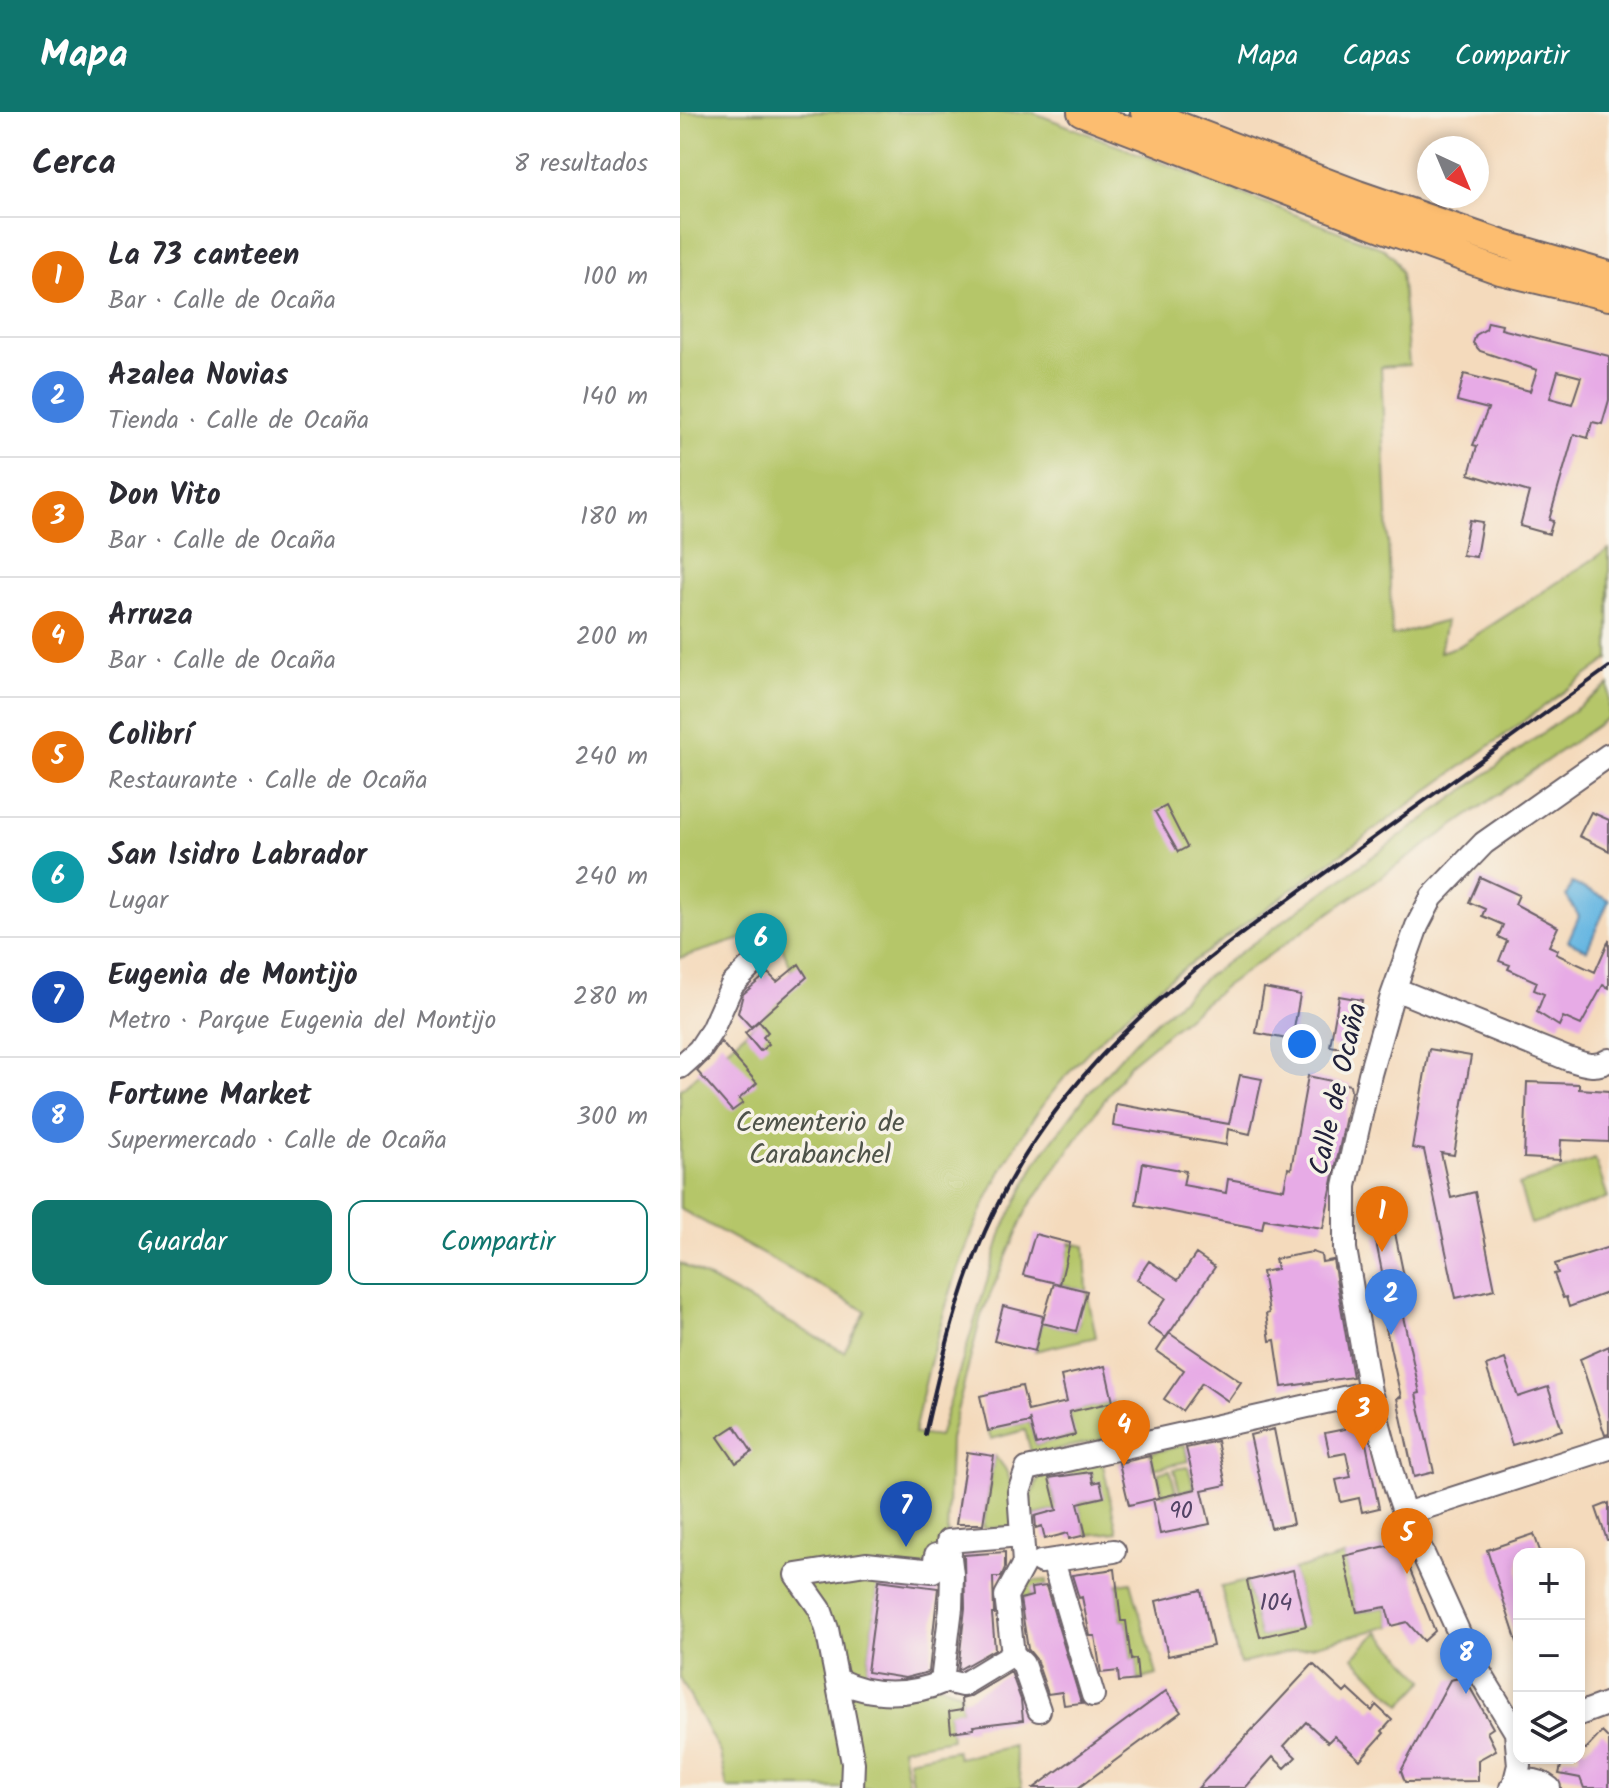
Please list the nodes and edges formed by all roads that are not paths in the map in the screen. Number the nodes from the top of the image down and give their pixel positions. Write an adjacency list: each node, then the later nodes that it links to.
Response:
1 (1081, 112): 4 (main road)
2 (1144, 112): 3 (main road)
3 (1609, 275)
4 (1609, 297)
5 (1609, 755): 7 (street, Calle de Ocaña)
6 (764, 953): 9 (street)
7 (1395, 989): 8 (street, Calle de Ocaña); 10 (street, Calle de Ocaña)
8 (1609, 1060)
9 (680, 1067)
10 (1370, 1392): 12 (street, Calle de Ocaña); 13 (street)
11 (1609, 1448): 12 (street)
12 (1404, 1527): 23 (street, Calle de Ocaña)
13 (1021, 1535): 15 (street); 17 (street)
14 (1114, 1551): 16 (street)
15 (953, 1555): 19 (street); 20 (street)
16 (1053, 1561): 17 (street); 21 (street)
17 (1024, 1563): 18 (street)
18 (1013, 1654): 20 (street); 22 (street)
19 (838, 1680): 20 (street); 28 (street)
20 (945, 1681)
21 (1093, 1695)
22 (1039, 1710)
23 (1513, 1726)
24 (1519, 1764): 26 (street, Calle de Ocaña)
25 (1537, 1764): 27 (street)
26 (1512, 1786): 27 (street)
27 (1546, 1786)
28 (852, 1788)

